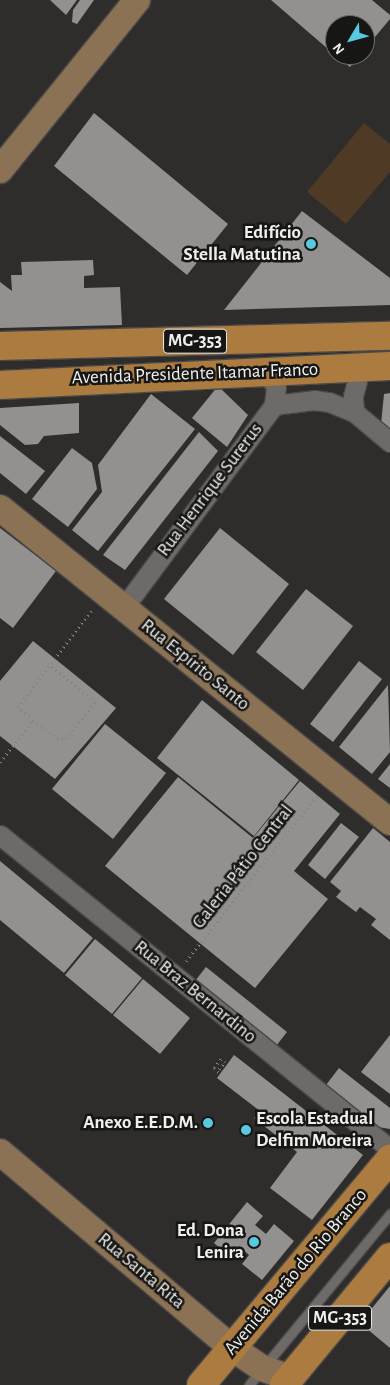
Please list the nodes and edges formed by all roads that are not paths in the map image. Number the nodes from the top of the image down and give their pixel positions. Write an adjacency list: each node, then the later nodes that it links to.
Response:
1 (131, 2): 2 (street)
2 (0, 170)
3 (390, 336): 4 (main road, Avenida Presidente Itamar Franco / MG-353)
4 (0, 346)
5 (390, 366): 6 (main road, Avenida Presidente Itamar Franco)
6 (361, 367): 7 (main road, Avenida Presidente Itamar Franco); 10 (street)
7 (263, 372): 8 (main road, Avenida Presidente Itamar Franco); 9 (street, Rua Henrique Surerus)
8 (0, 385)
9 (274, 405): 10 (street); 13 (street, Rua Henrique Surerus)
10 (354, 412): 11 (street)
11 (390, 442)
12 (0, 508): 13 (street, Rua Espírito Santo)
13 (114, 600): 14 (street, Rua Espírito Santo)
14 (390, 822)
15 (0, 835): 16 (street, Rua Braz Bernardino)
16 (390, 1149)
17 (0, 1152): 21 (street, Rua Santa Rita)
18 (390, 1159): 21 (main road, Avenida Barão do Rio Branco)
19 (390, 1214): 22 (lane, Avenida Barão do Rio Branco)
20 (390, 1257): 23 (main road, MG-353)
21 (232, 1348): 22 (street, Rua Santa Rita); 24 (main road, Avenida Barão do Rio Branco)
22 (256, 1377): 23 (street, Rua Santa Rita)
23 (287, 1382)
24 (202, 1385)

